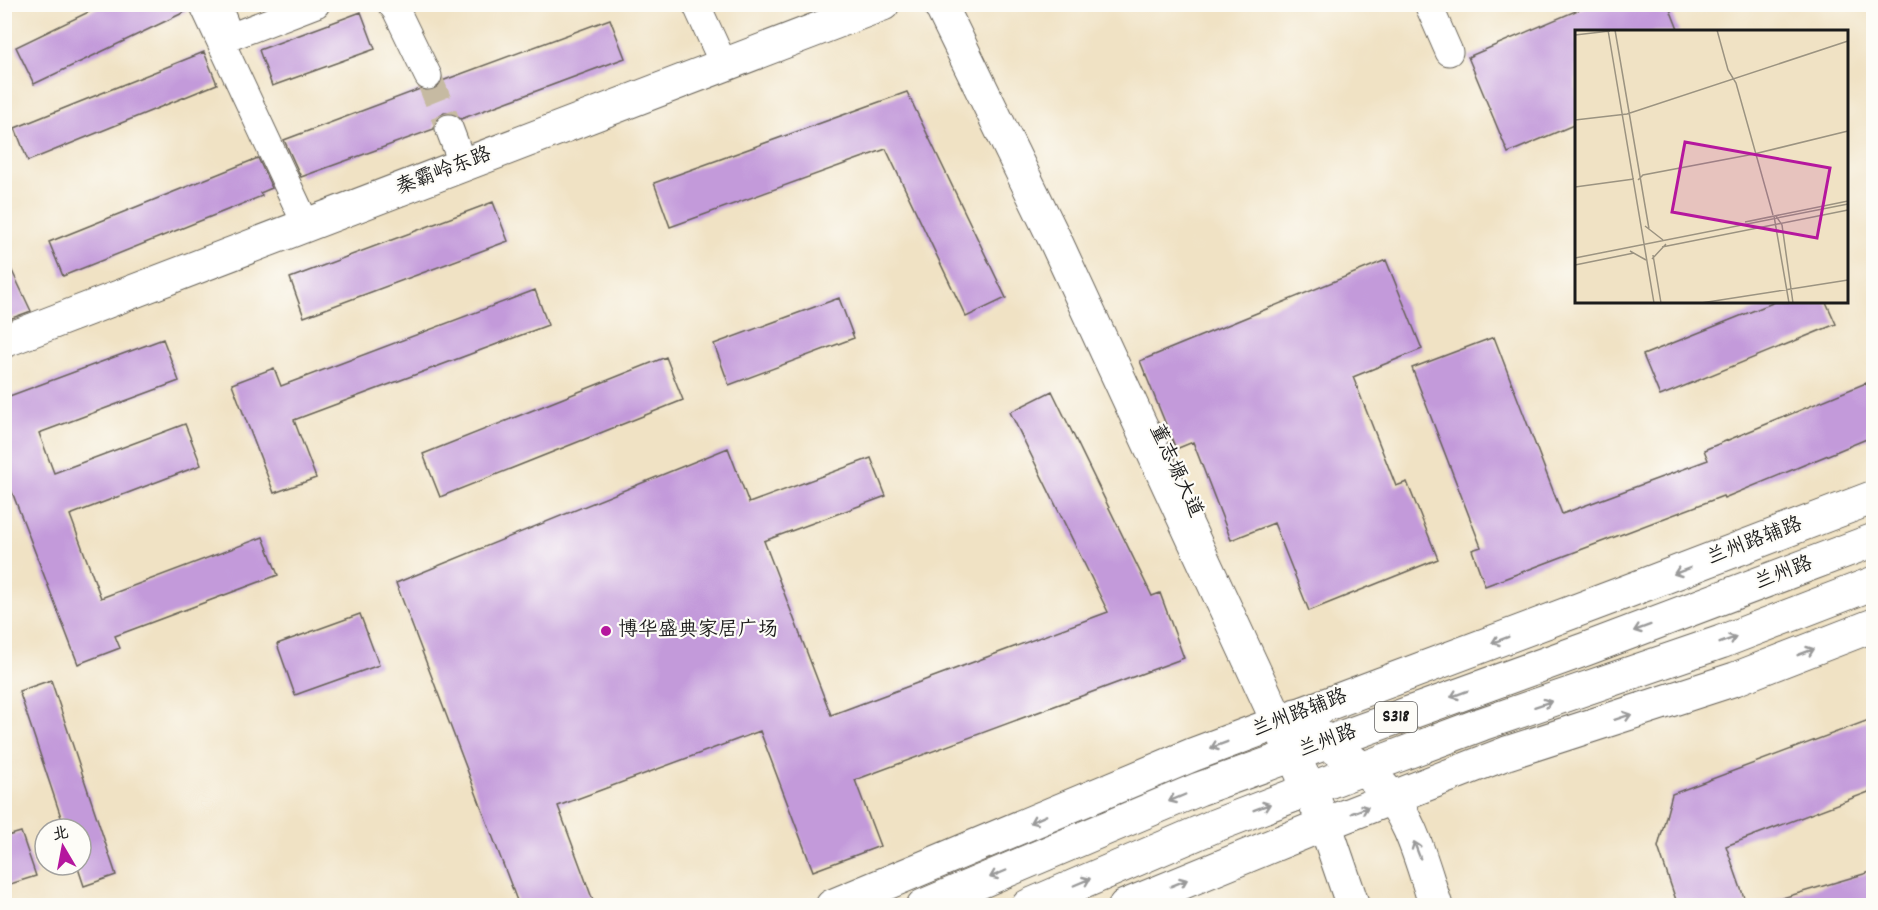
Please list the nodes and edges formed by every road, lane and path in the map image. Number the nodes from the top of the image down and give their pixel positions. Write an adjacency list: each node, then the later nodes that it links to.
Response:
1 (203, 4): 14 (street)
2 (217, 4): 3 (street)
3 (316, 4)
4 (391, 4): 13 (street)
5 (696, 4): 12 (street)
6 (855, 4): 12 (street, 秦霸岭东路)
7 (884, 4): 12 (street, 秦霸岭东路)
8 (940, 4): 21 (street, 董志塬大道)
9 (954, 4): 21 (street, 董志塬大道)
10 (1428, 4): 11 (street)
11 (1449, 52)
12 (722, 61): 14 (street, 秦霸岭东路)
13 (428, 76)
14 (305, 220): 15 (street, 秦霸岭东路); 16 (street, 秦霸岭东路)
15 (4, 330)
16 (4, 341)
17 (1874, 497): 21 (street, 兰州路辅路, one-way to 21)
18 (1874, 540): 22 (street, 兰州路 / S318, one-way to 22)
19 (1874, 583): 24 (street, 兰州路 / S318, one-way to 19)
20 (1874, 625): 26 (street, one-way to 20)
21 (1287, 719): 22 (street, 董志塬大道); 23 (street, 董志塬大道); 28 (street, 兰州路辅路, one-way to 28)
22 (1325, 743): 23 (street, 兰州路 / S318); 24 (street, 董志塬大道)
23 (1293, 755): 25 (street, 董志塬大道); 29 (street, 兰州路 / S318, one-way to 29)
24 (1362, 769): 25 (street, 兰州路 / S318); 26 (street, 董志塬大道)
25 (1309, 789): 27 (street, 董志塬大道); 30 (street, 兰州路 / S318, one-way to 25)
26 (1391, 798): 27 (street, one-way to 26); 33 (street, 董志塬大道, one-way to 26)
27 (1325, 824): 31 (street, one-way to 27); 32 (street, 董志塬大道)
28 (832, 906)
29 (923, 906)
30 (1028, 906)
31 (1125, 906)
32 (1353, 906)
33 (1436, 906)

